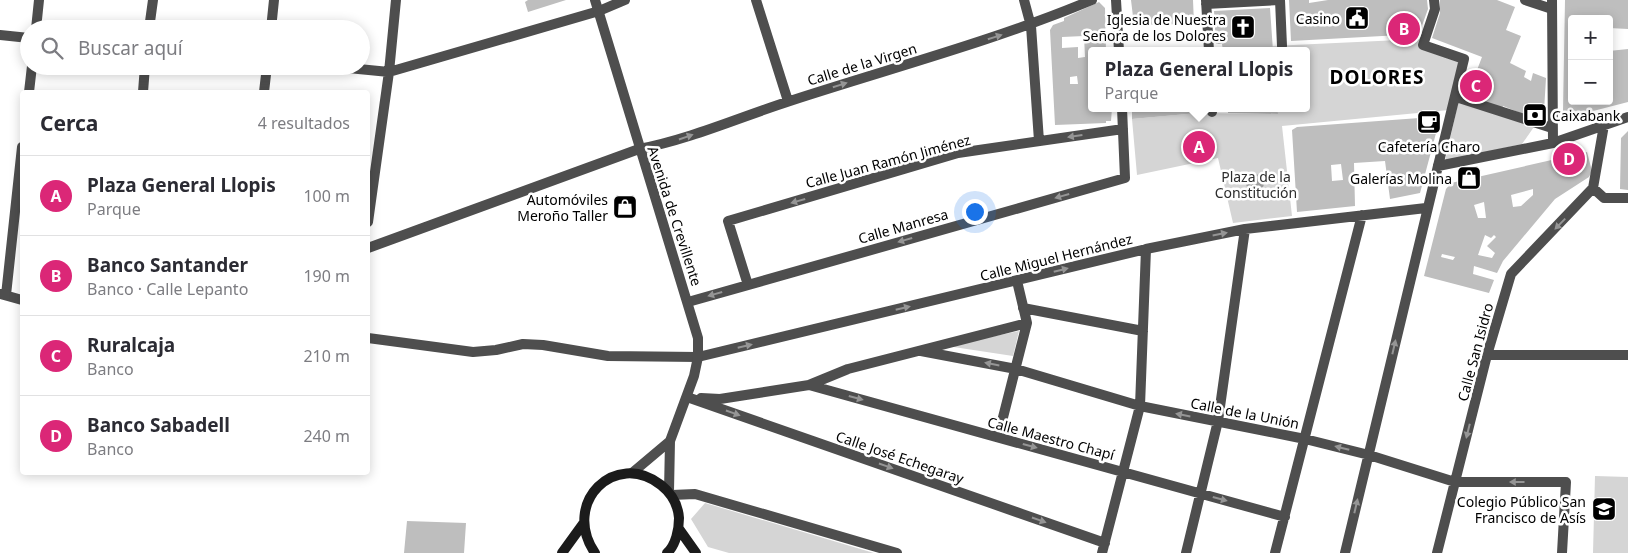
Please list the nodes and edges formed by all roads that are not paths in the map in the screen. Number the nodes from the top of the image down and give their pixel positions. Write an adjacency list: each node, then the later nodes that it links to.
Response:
1 (39, 0): 17 (street)
2 (153, 0): 18 (street)
3 (274, 0): 19 (street)
4 (396, 0): 27 (street)
5 (595, 0): 16 (street, Avenida de Crevillente)
6 (624, 0): 16 (street)
7 (756, 0): 35 (street)
8 (1024, 0): 20 (street)
9 (1092, 0): 20 (street, Calle de la Virgen)
10 (1116, 0): 24 (street)
11 (1279, 0): 14 (street); 23 (street)
12 (1434, 0): 34 (street)
13 (1525, 0): 15 (street)
14 (1206, 2): 25 (street)
15 (1552, 5): 39 (street)
16 (599, 10): 27 (street); 43 (street, Avenida de Crevillente)
17 (37, 20)
18 (151, 20)
19 (272, 20)
20 (1031, 26): 35 (street, Calle de la Virgen, one-way to 20); 41 (street)
21 (0, 35): 22 (street)
22 (20, 37)
23 (1282, 46)
24 (1119, 47)
25 (1209, 47)
26 (370, 70): 27 (street)
27 (389, 72): 48 (street)
28 (31, 75): 31 (street)
29 (144, 75): 32 (street)
30 (266, 75): 33 (street)
31 (29, 90)
32 (143, 90)
33 (264, 90)
34 (1456, 97): 39 (street); 45 (street)
35 (788, 101): 43 (street, Calle de la Virgen, one-way to 35)
36 (1122, 112): 40 (street)
37 (1628, 117): 38 (street)
38 (1604, 125): 42 (street); 46 (street)
39 (1552, 128): 42 (street)
40 (1123, 129): 41 (street, Calle Juan Ramón Jiménez, one-way to 41); 55 (street, Calle Manresa, one-way to 55)
41 (1039, 141): 55 (street, Calle Juan Ramón Jiménez, one-way to 55)
42 (1553, 143): 45 (street)
43 (639, 150): 52 (street, Calle de la Virgen); 58 (street, Avenida de Crevillente)
44 (20, 162): 56 (street)
45 (1438, 166): 49 (street)
46 (1593, 188): 47 (street); 64 (street, Calle San Isidro, one-way to 64)
47 (1628, 198)
48 (370, 208)
49 (1426, 208): 50 (street, Calle Miguel Hernández); 75 (street, one-way to 49)
50 (1362, 215): 51 (street, Calle Miguel Hernández); 73 (street)
51 (1245, 229): 53 (street, Calle Miguel Hernández, one-way to 51); 71 (street)
52 (370, 247)
53 (1146, 249): 54 (street, Calle Miguel Hernández, one-way to 53); 61 (street)
54 (1017, 281): 59 (street); 66 (street, Calle Miguel Hernández, one-way to 54)
55 (748, 285): 58 (street, Calle Manresa, one-way to 58)
56 (3, 294): 57 (street)
57 (20, 299)
58 (688, 302): 66 (street, Avenida de Crevillente)
59 (1023, 308): 60 (street); 61 (street)
60 (1027, 323): 63 (street); 67 (street)
61 (1143, 331): 70 (street)
62 (370, 338): 66 (street, Calle Miguel Hernández)
63 (920, 350): 67 (street, Calle de la Unión, one-way to 63); 68 (street)
64 (1487, 355): 65 (street); 78 (street, Calle San Isidro, one-way to 78)
65 (1628, 355)
66 (698, 357): 69 (street, Avenida de Crevillente)
67 (1016, 369): 70 (street, Calle de la Unión); 72 (street)
68 (809, 385): 69 (street); 72 (street, Calle Maestro Chapí, one-way to 72)
69 (687, 397): 74 (street, Avenida de Crevillente); 84 (street, Calle José Echegaray, one-way to 84)
70 (1140, 406): 71 (street, Calle de la Unión, one-way to 70); 76 (street)
71 (1218, 422): 73 (street, Calle de la Unión); 80 (street)
72 (998, 438): 76 (street, Calle Maestro Chapí, one-way to 76)
73 (1305, 439): 75 (street, Calle de la Unión, one-way to 73); 81 (street)
74 (670, 441): 77 (street, Avenida de Crevillente); 79 (street, Avenida de Crevillente)
75 (1369, 455): 78 (street, Calle de la Unión); 92 (street, one-way to 75)
76 (1123, 472): 80 (street, Calle Maestro Chapí); 84 (street)
77 (632, 473): 79 (main road); 82 (main road)
78 (1455, 482): 93 (street, Calle San Isidro); 94 (street, Calle de la Unión, one-way to 78)
79 (670, 493): 83 (main road); 89 (street)
80 (1200, 493): 81 (street, Calle Maestro Chapí, one-way to 81); 90 (street)
81 (1285, 516): 91 (street)
82 (583, 524): 85 (main road); 86 (main road)
83 (679, 529): 87 (main road); 88 (main road)
84 (1104, 548)
85 (562, 553)
86 (595, 553)
87 (667, 553)
88 (696, 553)
89 (897, 553)
90 (1186, 553)
91 (1276, 553)
92 (1345, 553)
93 (1437, 553)
94 (1562, 553)

